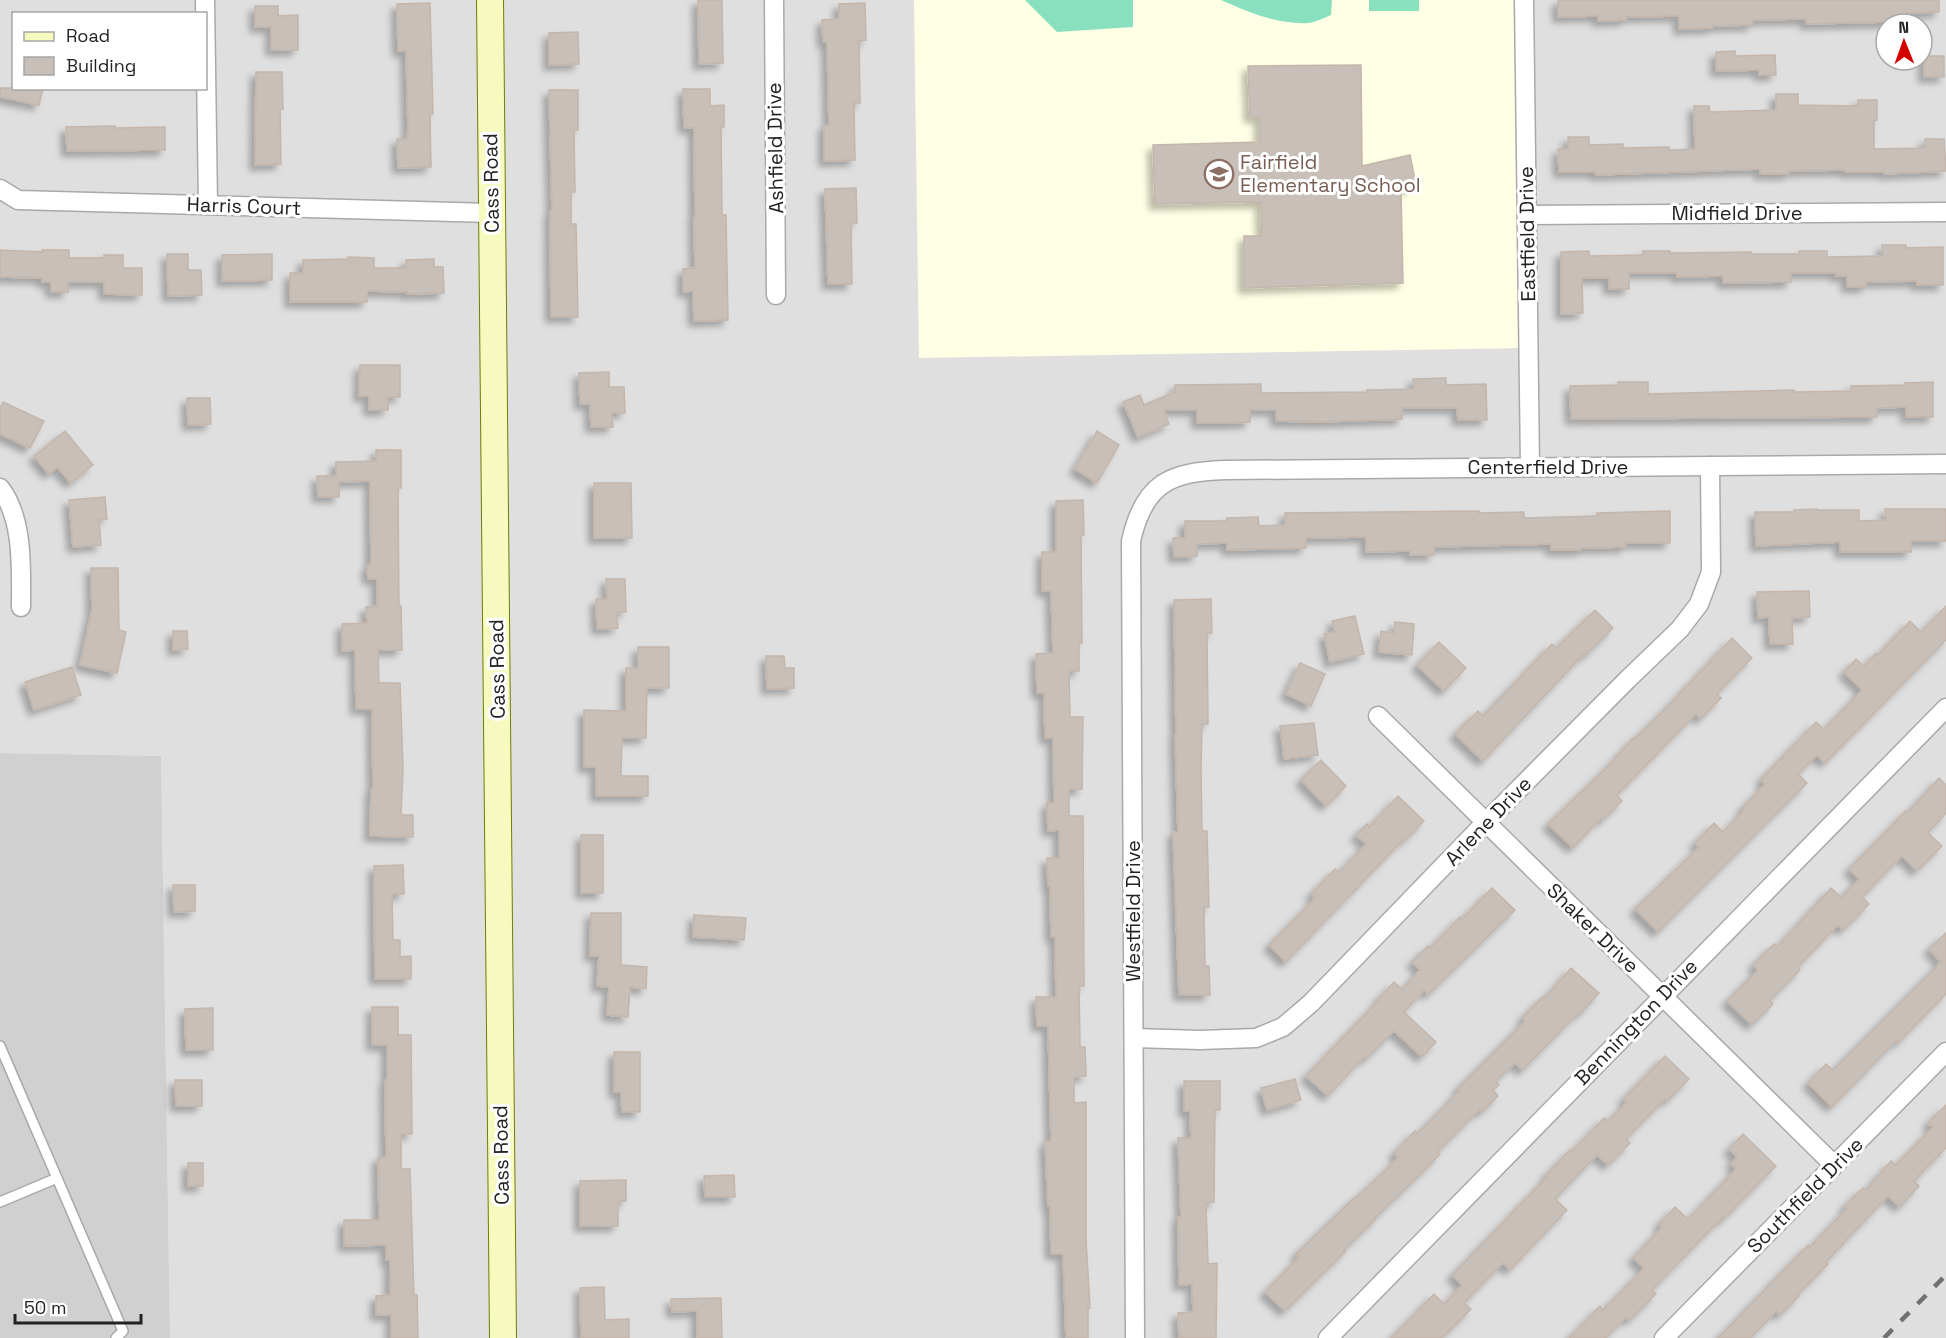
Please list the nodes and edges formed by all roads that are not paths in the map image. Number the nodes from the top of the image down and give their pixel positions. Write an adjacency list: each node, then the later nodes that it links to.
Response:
1 (490, 0): 8 (street, Cass Road)
2 (774, 0): 10 (street, Ashfield Drive)
3 (1524, 0): 9 (street, Eastfield Drive)
4 (207, 90): 6 (street)
5 (0, 189): 6 (street, Harris Court)
6 (208, 205): 8 (street, Harris Court)
7 (1946, 212): 9 (street, Midfield Drive)
8 (491, 213): 28 (street, Cass Road)
9 (1527, 215): 13 (street, Eastfield Drive)
10 (776, 295)
11 (1946, 464): 12 (street, Centerfield Drive)
12 (1710, 466): 13 (street, Centerfield Drive); 19 (street, Arlene Drive)
13 (1530, 467): 15 (street, Centerfield Drive)
14 (0, 488): 16 (street)
15 (1155, 490): 21 (street, Westfield Drive)
16 (21, 607)
17 (1946, 708): 20 (street, Bennington Drive)
18 (1378, 716): 19 (street, Shaker Drive)
19 (1485, 823): 20 (street, Shaker Drive); 21 (street, Arlene Drive)
20 (1662, 996): 24 (street, Shaker Drive); 30 (street, Bennington Drive)
21 (1134, 1038): 29 (street, Westfield Drive)
22 (0, 1046): 25 (lane)
23 (1946, 1052): 24 (street, Southfield Drive)
24 (1834, 1165): 31 (street, Southfield Drive)
25 (57, 1178): 26 (lane); 27 (lane)
26 (0, 1202)
27 (116, 1338)
28 (503, 1338)
29 (1135, 1338)
30 (1328, 1338)
31 (1664, 1338)

